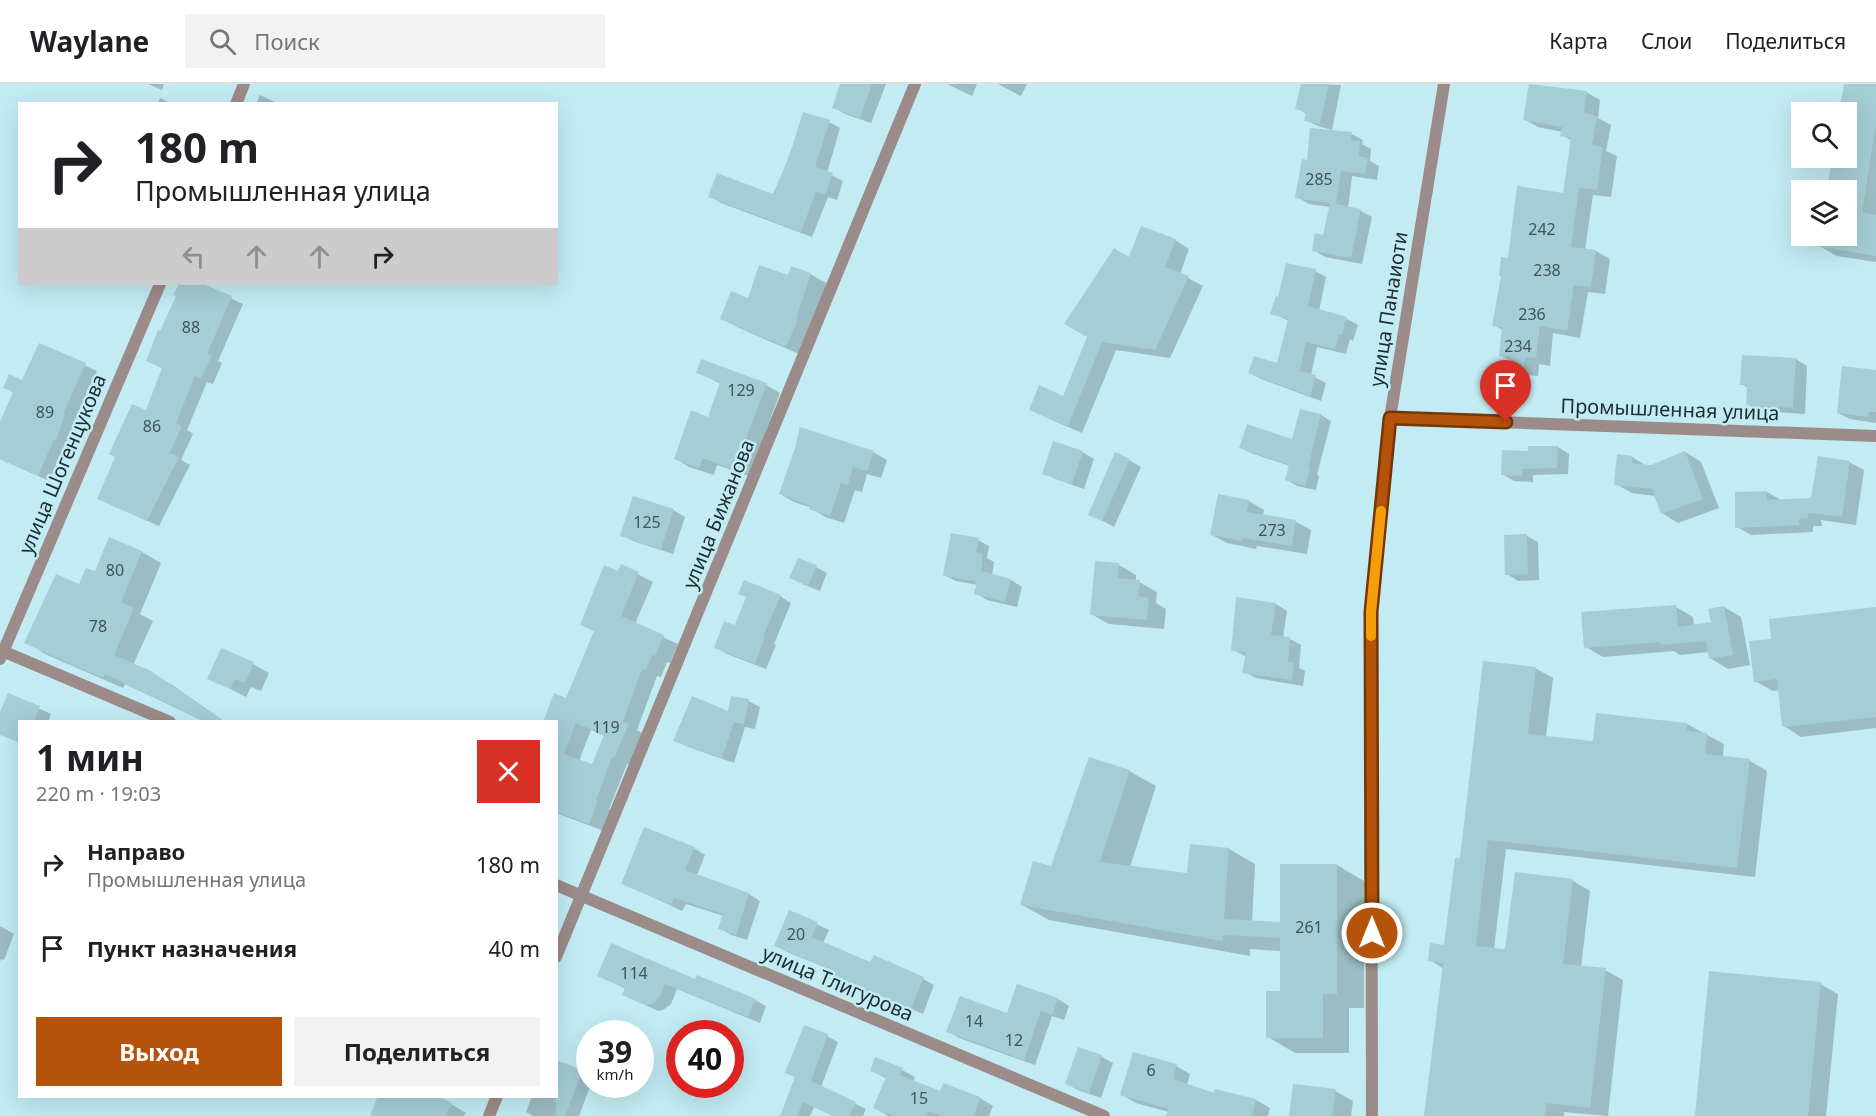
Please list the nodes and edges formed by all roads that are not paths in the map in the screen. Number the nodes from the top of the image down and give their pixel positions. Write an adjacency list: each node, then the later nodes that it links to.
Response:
1 (244, 84): 4 (street)
2 (915, 84): 11 (street, улица Бижанова)
3 (1444, 84): 6 (street, улица Панаиоти)
4 (237, 102)
5 (160, 285): 8 (street, улица Шогенцукова)
6 (1390, 418): 7 (street, Промышленная улица); 16 (street, улица Панаиоти)
7 (1876, 436)
8 (1, 653): 9 (street)
9 (165, 720)
10 (558, 886): 11 (street, улица Тлигурова)
11 (583, 897): 12 (street, улица Бижанова); 15 (street, улица Тлигурова)
12 (558, 953)
13 (496, 1098): 14 (street)
14 (489, 1116)
15 (1104, 1116)
16 (1372, 1116)

